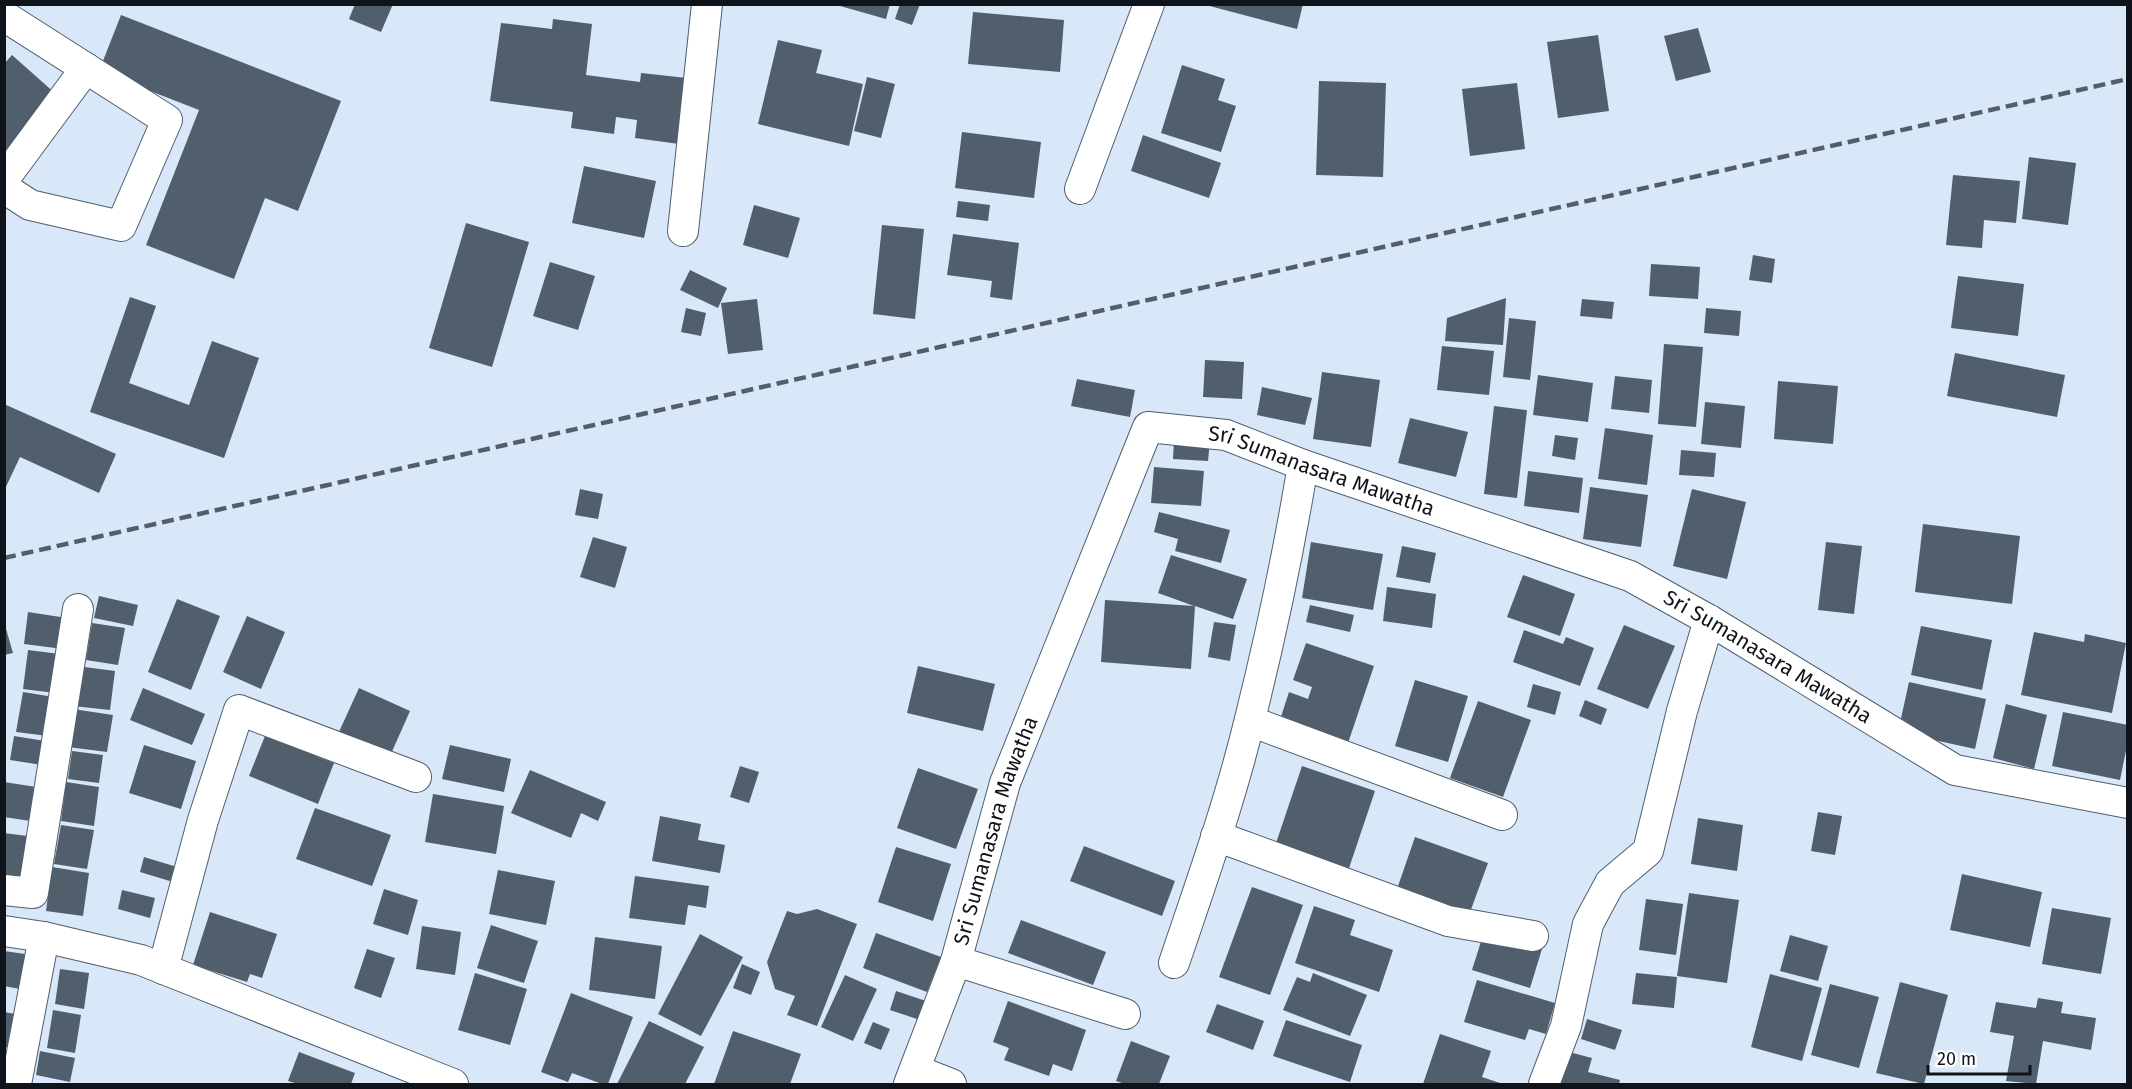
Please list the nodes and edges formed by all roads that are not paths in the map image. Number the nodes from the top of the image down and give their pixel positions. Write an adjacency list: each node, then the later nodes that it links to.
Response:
1 (707, 4): 8 (street)
2 (1149, 4): 7 (street)
3 (4, 16): 4 (street)
4 (86, 68): 5 (street); 6 (street)
5 (4, 179)
6 (4, 188)
7 (1080, 189)
8 (683, 231)
9 (1303, 465): 11 (street, Sri Sumanasara Mawatha); 12 (street); 21 (street, Sri Sumanasara Mawatha)
10 (78, 609): 17 (street)
11 (1709, 620): 14 (street, Sri Sumanasara Mawatha); 29 (street)
12 (1250, 721): 15 (street); 16 (street)
13 (416, 777): 23 (street)
14 (2127, 803)
15 (1502, 815)
16 (1216, 836): 19 (street); 22 (street)
17 (4, 890)
18 (4, 931): 20 (street)
19 (1533, 936)
20 (44, 937): 23 (street); 25 (street)
21 (956, 961): 24 (street); 26 (street, Sri Sumanasara Mawatha)
22 (1174, 963)
23 (163, 969): 27 (street)
24 (1125, 1014)
25 (13, 1072)
26 (912, 1077): 28 (street)
27 (453, 1084)
28 (951, 1084)
29 (1544, 1084)

